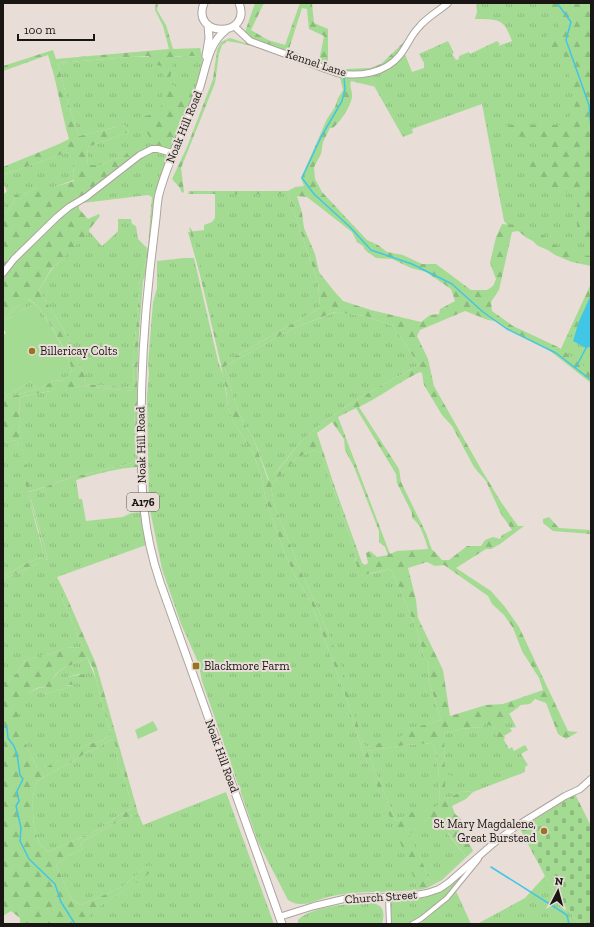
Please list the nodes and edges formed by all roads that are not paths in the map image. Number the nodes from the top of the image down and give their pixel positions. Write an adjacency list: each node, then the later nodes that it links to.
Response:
1 (204, 3): 4 (main road, Noak Hill Road)
2 (448, 3): 5 (street, Kennel Lane)
3 (240, 4): 5 (main road)
4 (208, 26): 6 (main road); 7 (main road, Noak Hill Road / A176)
5 (234, 26): 6 (main road)
6 (226, 30): 7 (main road, Noak Hill Road / A176)
7 (204, 73): 8 (main road, Noak Hill Road / A176)
8 (172, 153): 9 (street); 13 (main road, Noak Hill Road / A176)
9 (3, 273)
10 (591, 779): 11 (street, Church Street)
11 (482, 853): 12 (street, Church Street); 15 (street)
12 (388, 897): 13 (street, Church Street); 14 (street)
13 (281, 921)
14 (389, 924)
15 (412, 924)

